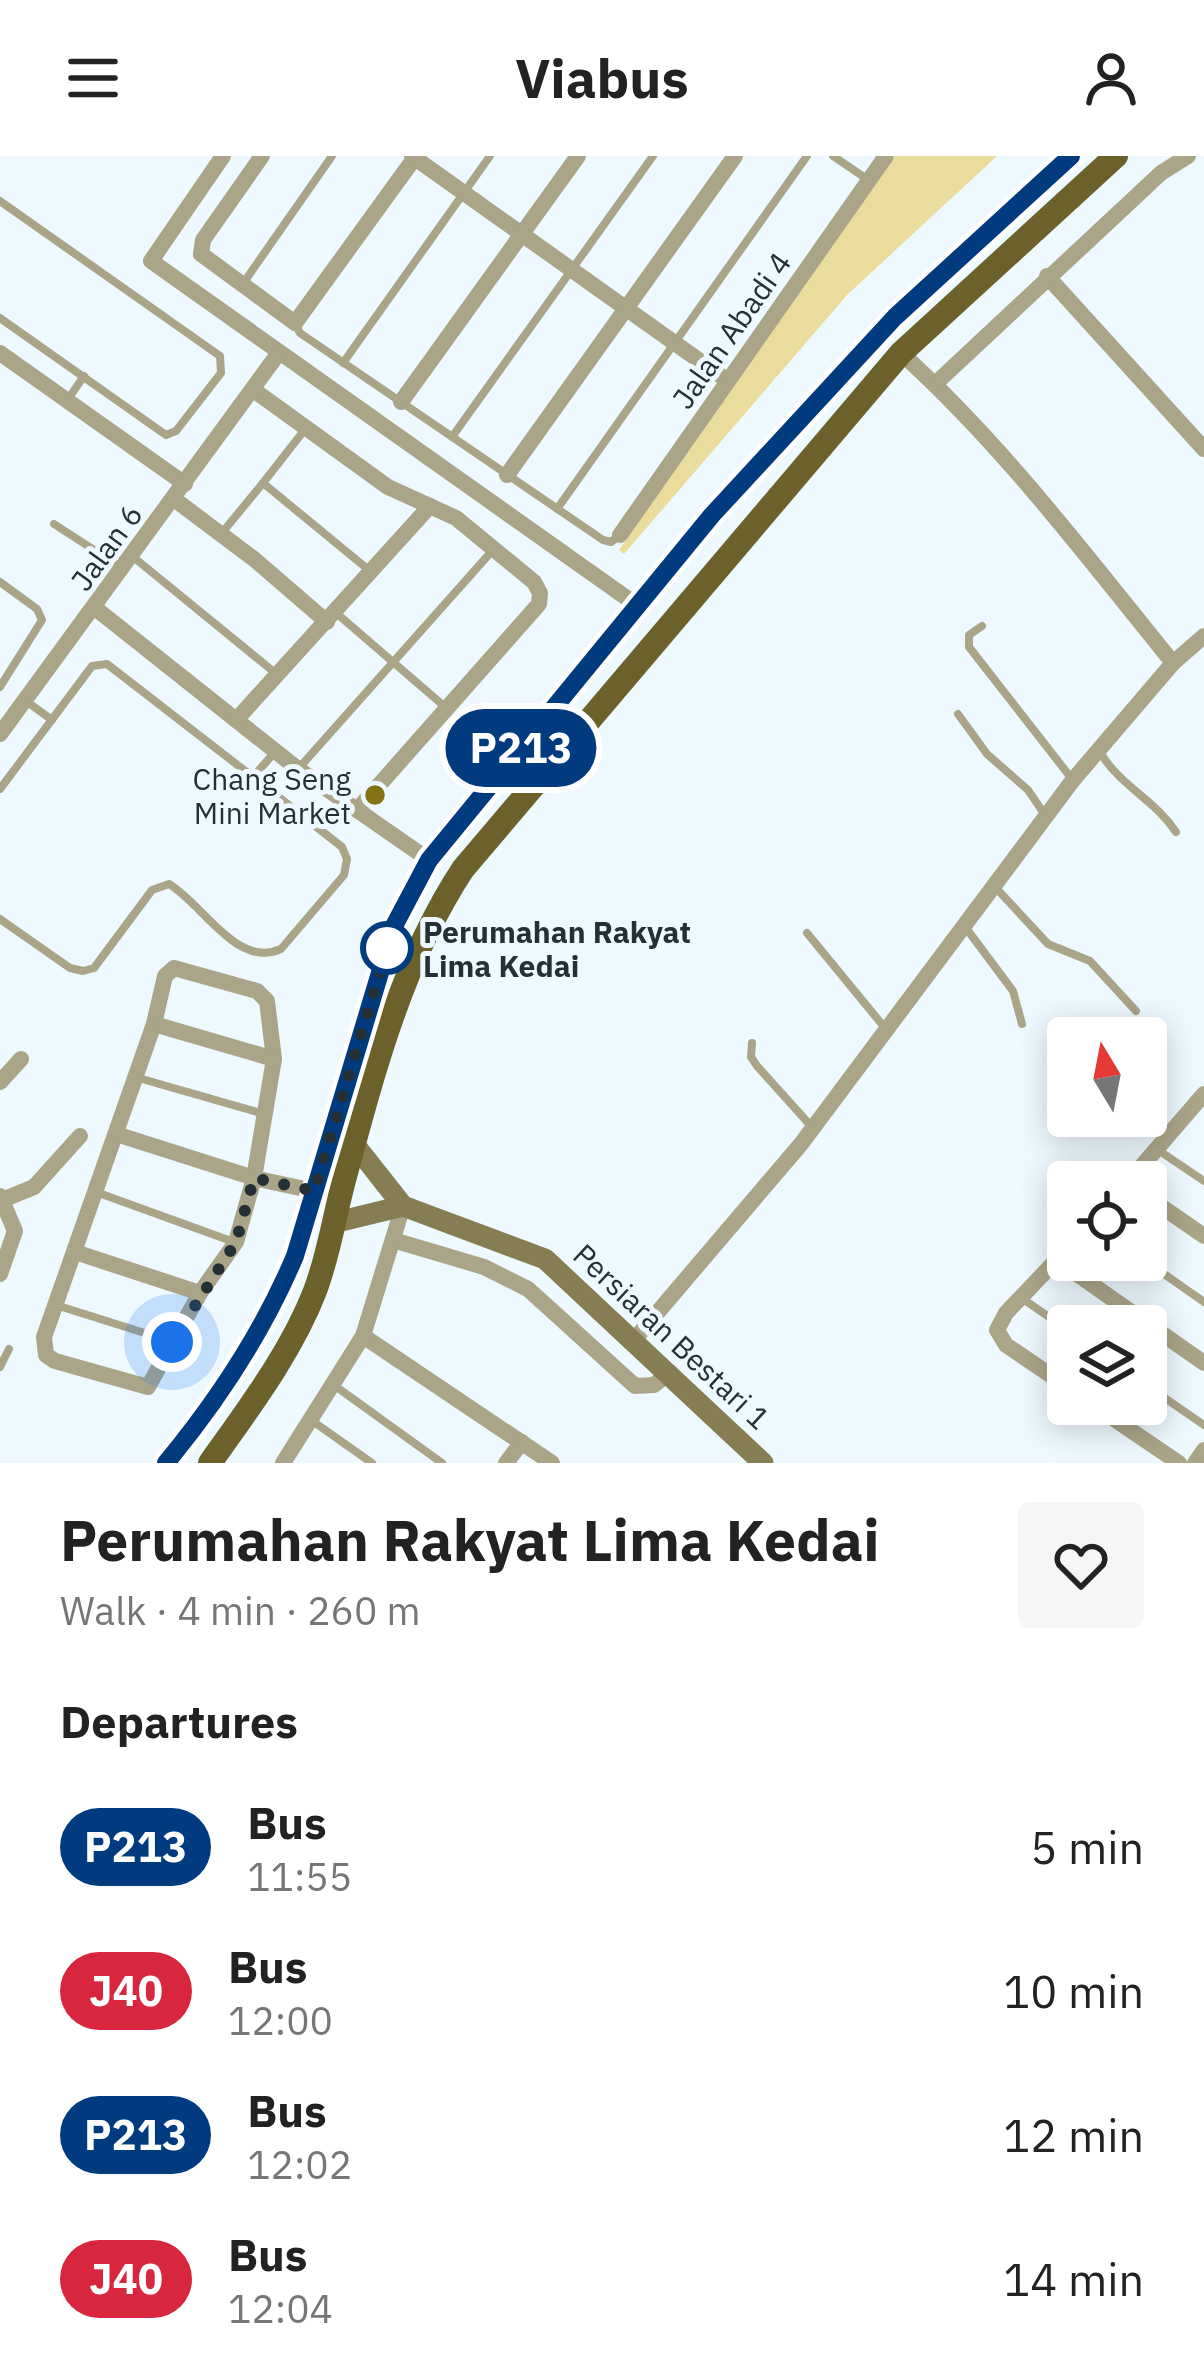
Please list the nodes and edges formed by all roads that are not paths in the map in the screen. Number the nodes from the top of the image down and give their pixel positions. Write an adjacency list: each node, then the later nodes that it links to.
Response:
1 (223, 156): 28 (street)
2 (262, 156): 21 (street)
3 (332, 156): 21 (lane)
4 (490, 156): 16 (lane)
5 (578, 156): 18 (street)
6 (653, 156): 19 (lane)
7 (735, 156): 22 (street)
8 (807, 156): 25 (lane)
9 (833, 156): 15 (lane)
10 (886, 156): 15 (street, Jalan Abadi 4)
11 (1071, 156): 51 (main road)
12 (1116, 156): 27 (main road)
13 (1188, 156): 20 (street)
14 (414, 157): 16 (street); 24 (street)
15 (868, 180): 31 (street, Jalan Abadi 4)
16 (464, 193): 18 (street); 29 (lane)
17 (0, 201): 30 (lane)
18 (523, 235): 19 (street); 35 (street)
19 (573, 271): 22 (street); 37 (lane)
20 (1047, 276): 32 (street); 38 (street)
21 (241, 286): 24 (street)
22 (629, 310): 25 (street); 39 (street)
23 (0, 318): 30 (lane)
24 (295, 323): 29 (lane)
25 (675, 343): 31 (street); 43 (lane)
26 (0, 353): 34 (street)
27 (901, 353): 32 (street); 94 (main road)
28 (278, 354): 33 (street, Jalan 6); 51 (street)
29 (343, 362): 35 (lane)
30 (84, 376): 34 (lane)
31 (728, 381): 46 (street, Jalan Abadi 4)
32 (935, 383): 57 (street)
33 (255, 391): 36 (street); 41 (street, Jalan 6)
34 (67, 400): 41 (street)
35 (401, 402): 37 (lane)
36 (306, 428): 40 (lane); 42 (street)
37 (452, 437): 39 (lane)
38 (1204, 449)
39 (507, 475): 43 (lane)
40 (263, 483): 45 (lane); 49 (lane)
41 (179, 491): 45 (street); 48 (street, Jalan 6)
42 (430, 506): 47 (street); 49 (street)
43 (556, 508): 46 (lane)
44 (54, 524): 48 (lane)
45 (221, 534): 53 (street)
46 (620, 535)
47 (495, 547): 56 (lane); 61 (street)
48 (127, 562): 52 (street, Jalan 6); 58 (lane)
49 (371, 572): 53 (street)
50 (0, 583): 59 (lane)
51 (638, 606): 75 (main road)
52 (95, 608): 60 (street, Jalan 6); 64 (street)
53 (331, 617): 56 (lane); 58 (street)
54 (982, 626): 70 (lane)
55 (1202, 643): 57 (street)
56 (395, 662): 61 (lane); 68 (lane)
57 (1173, 663): 66 (street)
58 (279, 676): 64 (street)
59 (0, 687)
60 (24, 700): 63 (lane); 65 (street, Jalan 6)
61 (445, 707): 72 (street)
62 (958, 714): 73 (lane)
63 (52, 720): 69 (lane); 71 (lane)
64 (236, 721): 67 (street)
65 (0, 734)
66 (1099, 751): 70 (street); 74 (lane)
67 (275, 752): 68 (street); 69 (lane)
68 (298, 769): 72 (street)
69 (253, 777): 77 (lane)
70 (1073, 780): 73 (street)
71 (0, 789)
72 (357, 810): 75 (street)
73 (1046, 817): 76 (street)
74 (1176, 832)
75 (429, 860): 99 (main road)
76 (995, 887): 78 (street); 80 (lane)
77 (0, 919)
78 (966, 928): 82 (lane); 83 (street)
79 (807, 933): 83 (lane)
80 (1136, 1011)
81 (154, 1024): 86 (street); 86 (street); 87 (street)
82 (1022, 1024)
83 (886, 1029): 91 (street)
84 (752, 1043): 91 (lane)
85 (21, 1059): 88 (street)
86 (274, 1059): 90 (street)
87 (136, 1077): 90 (lane); 92 (street)
88 (0, 1082)
89 (1200, 1105): 95 (street)
90 (266, 1114): 97 (street)
91 (812, 1127): 119 (street)
92 (116, 1134): 97 (street); 100 (street)
93 (80, 1136): 101 (street)
94 (354, 1144): 102 (street); 104 (main road)
95 (1158, 1150): 96 (street); 98 (lane)
96 (1148, 1161)
97 (254, 1178): 99 (street); 107 (street)
98 (1204, 1181)
99 (314, 1191): 133 (main road)
100 (96, 1192): 107 (lane); 108 (street)
101 (1, 1198): 110 (street)
102 (403, 1206): 104 (street); 106 (street); 119 (street, Persiaran Bestari 1)
103 (1167, 1210): 105 (street)
104 (333, 1223): 134 (main road)
105 (1204, 1236)
106 (393, 1240): 118 (street); 124 (street)
107 (236, 1242): 113 (street)
108 (75, 1252): 113 (street); 116 (street)
109 (1047, 1269): 114 (street)
110 (0, 1274)
111 (1167, 1276): 115 (lane)
112 (1097, 1281): 122 (street)
113 (200, 1293): 120 (street)
114 (1020, 1297): 117 (lane); 125 (street)
115 (1204, 1302)
116 (56, 1305): 120 (lane); 120 (street)
117 (1047, 1316)
118 (363, 1336): 126 (street); 131 (street)
119 (634, 1340): 124 (street, Persiaran Bestari 1)
120 (172, 1342)
121 (9, 1349): 123 (lane)
122 (1204, 1363)
123 (0, 1367)
124 (670, 1372): 140 (street, Persiaran Bestari 1)
125 (1047, 1373)
126 (330, 1382): 128 (street); 137 (lane)
127 (1167, 1399): 130 (lane)
128 (310, 1420): 135 (street); 136 (lane)
129 (1123, 1425): 141 (street)
130 (1204, 1425)
131 (522, 1442): 138 (street); 139 (street)
132 (1204, 1450): 142 (street)
133 (166, 1463)
134 (210, 1463)
135 (283, 1463)
136 (372, 1463)
137 (442, 1463)
138 (506, 1463)
139 (552, 1463)
140 (763, 1463)
141 (1178, 1463)
142 (1195, 1463)

